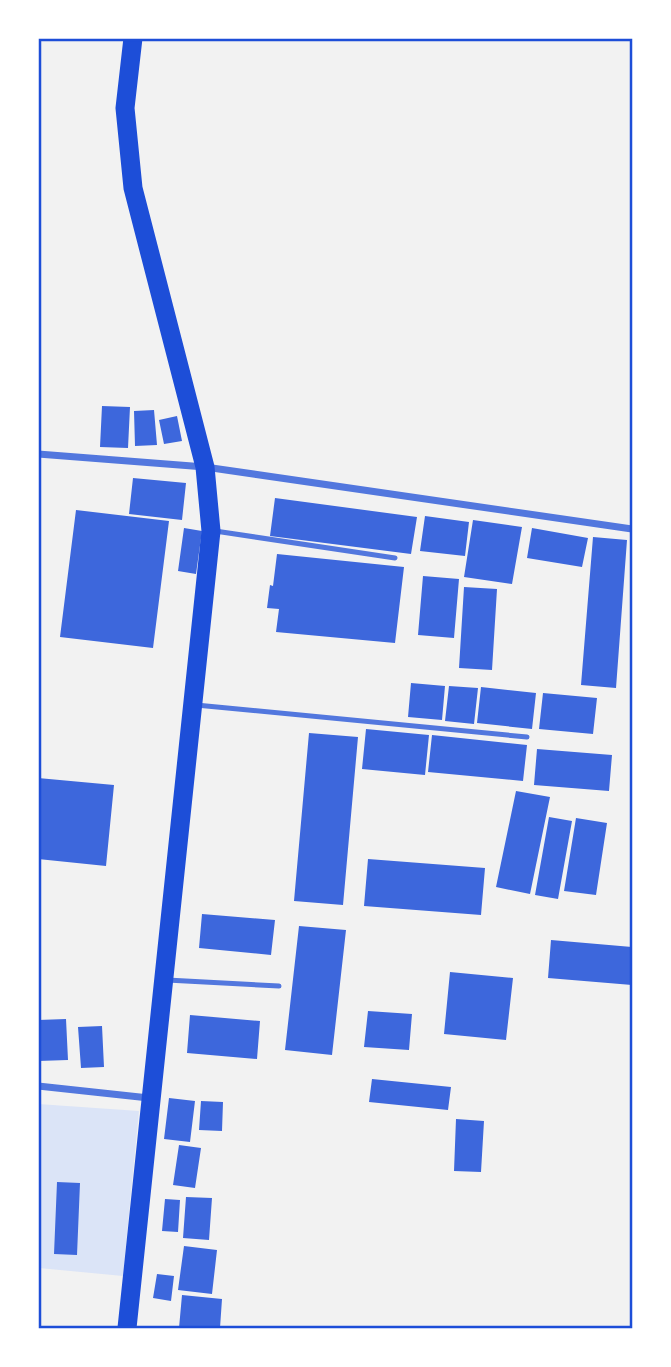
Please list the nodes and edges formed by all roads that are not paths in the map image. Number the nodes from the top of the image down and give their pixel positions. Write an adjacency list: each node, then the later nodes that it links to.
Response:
1 (133, 38): 3 (highway)
2 (38, 454): 3 (street)
3 (205, 467): 4 (street); 5 (highway)
4 (632, 529)
5 (211, 531): 6 (lane); 7 (highway)
6 (396, 558)
7 (192, 705): 8 (lane); 9 (highway)
8 (527, 737)
9 (164, 979): 10 (lane); 12 (highway)
10 (279, 986)
11 (38, 1086): 12 (street)
12 (151, 1098): 13 (highway)
13 (127, 1328)

